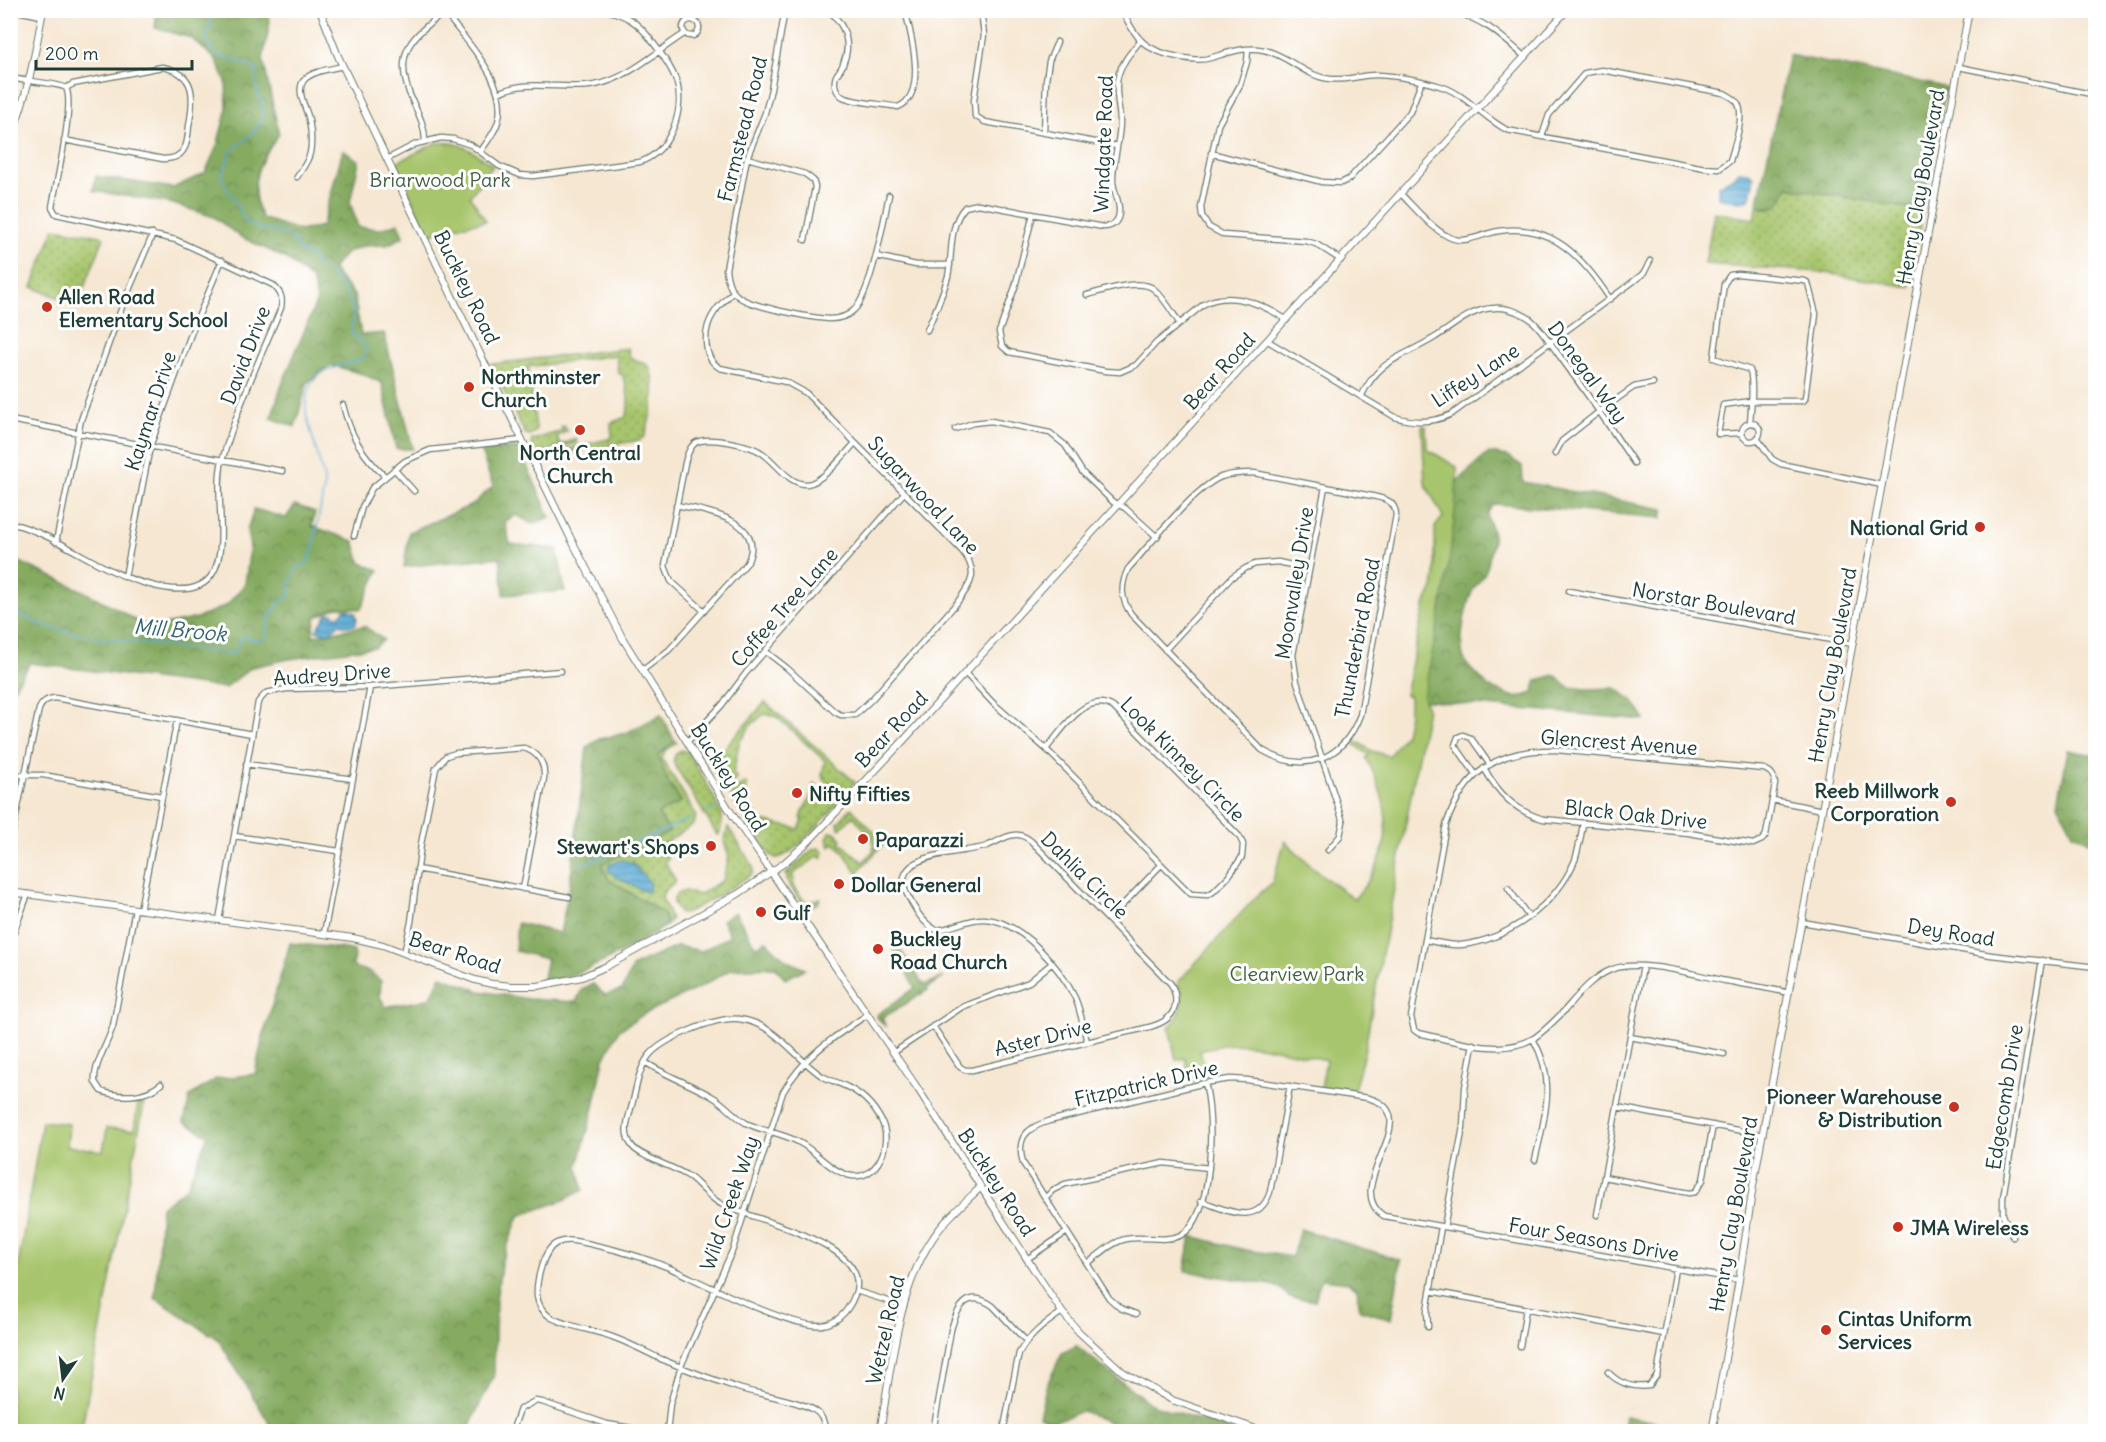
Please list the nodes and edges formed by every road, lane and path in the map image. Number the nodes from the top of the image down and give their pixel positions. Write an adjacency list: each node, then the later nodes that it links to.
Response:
1 (12, 10): 14 (street)
2 (320, 10): 23 (main road, Buckley Road)
3 (606, 10): 21 (street)
4 (785, 10): 40 (street, Farmstead Road)
5 (828, 10): 15 (street)
6 (925, 10): 15 (street)
7 (981, 10): 32 (street)
8 (1122, 10): 16 (street)
9 (1137, 10): 16 (street)
10 (1449, 10): 22 (street)
11 (1567, 10): 22 (main road, Bear Road)
12 (1969, 10): 24 (main road, Henry Clay Boulevard)
13 (445, 11): 29 (street); 36 (street)
14 (42, 13): 26 (main road)
15 (906, 13)
16 (1125, 17): 18 (street)
17 (684, 34): 21 (street)
18 (1140, 41): 20 (street); 37 (street, Windgate Road)
19 (1057, 42): 32 (street)
20 (1248, 49): 27 (street); 39 (street)
21 (658, 51): 29 (street); 38 (street)
22 (1525, 57): 31 (main road, Bear Road)
23 (343, 66): 41 (main road, Buckley Road); 42 (street)
24 (1959, 67): 30 (street); 81 (main road, Henry Clay Boulevard)
25 (10, 78): 26 (street)
26 (30, 82): 28 (street); 34 (main road)
27 (1422, 83): 31 (street); 39 (street)
28 (66, 88): 35 (street, David Drive); 35 (street)
29 (498, 93): 38 (street)
30 (2096, 95)
31 (1478, 110): 33 (street); 43 (main road, Bear Road)
32 (1044, 132): 37 (street)
33 (1542, 136): 33 (street)
34 (10, 139)
35 (64, 140): 46 (street, David Drive)
36 (425, 141): 38 (street); 41 (street)
37 (1117, 146): 45 (street, Windgate Road)
38 (481, 151)
39 (1211, 153): 50 (street)
40 (747, 158): 47 (street); 53 (street, Farmstead Road)
41 (387, 159): 72 (main road, Buckley Road)
42 (297, 177)
43 (1401, 194): 50 (main road, Bear Road); 55 (street)
44 (889, 195): 48 (street)
45 (1033, 214): 52 (street, Windgate Road); 57 (street)
46 (153, 234): 49 (street, David Drive); 69 (street)
47 (805, 240)
48 (876, 256): 52 (street); 53 (street)
49 (222, 260): 74 (street, Kaymar Drive); 76 (street, David Drive)
50 (1341, 260): 56 (main road, Bear Road)
51 (1650, 261): 55 (street, Liffey Lane)
52 (950, 265): 58 (street, Windgate Road)
53 (733, 292): 73 (street, Sugarwood Lane)
54 (1087, 295): 57 (street)
55 (1610, 299): 60 (street, Liffey Lane)
56 (1287, 320): 57 (street); 59 (main road, Bear Road)
57 (1180, 324)
58 (927, 330)
59 (1268, 341): 62 (street, Liffey Lane); 86 (main road, Bear Road)
60 (1550, 342): 62 (street, Liffey Lane); 62 (street, Donegal Way); 65 (street, Donegal Way)
61 (1653, 383): 65 (street)
62 (1361, 397)
63 (1751, 401): 63 (street); 67 (street); 70 (street)
64 (343, 405): 80 (street)
65 (1600, 411): 75 (street); 77 (street, Donegal Way)
66 (10, 420): 69 (street)
67 (1750, 423): 70 (street); 71 (street)
68 (955, 429): 86 (street)
69 (77, 433): 74 (street); 90 (street)
70 (1743, 433): 71 (street)
71 (1757, 438): 81 (street)
72 (522, 440): 78 (street); 98 (main road, Buckley Road)
73 (855, 443): 84 (street, Sugarwood Lane); 85 (street)
74 (150, 447): 76 (street); 92 (street, Kaymar Drive)
75 (1555, 454)
76 (222, 460): 79 (street); 92 (street, David Drive)
77 (1634, 464)
78 (394, 469): 80 (street); 83 (street)
79 (282, 471)
80 (385, 476): 88 (street)
81 (1882, 485): 95 (main road, Henry Clay Boulevard)
82 (1325, 487): 89 (street, Thunderbird Road); 91 (street, Moonvalley Drive); 106 (street, Thunderbird Road)
83 (414, 490)
84 (904, 493): 97 (street, Coffee Tree Lane); 97 (street, Sugarwood Lane)
85 (676, 505): 94 (street); 94 (street)
86 (1118, 505): 89 (street); 100 (main road, Bear Road)
87 (10, 523): 90 (street, David Drive)
88 (354, 536)
89 (1157, 537): 96 (street, Thunderbird Road)
90 (56, 542): 92 (street, David Drive)
91 (1309, 569): 96 (street); 106 (street, Moonvalley Drive)
92 (125, 577)
93 (1569, 591): 95 (street, Norstar Boulevard)
94 (704, 611): 98 (street)
95 (1853, 644): 116 (main road, Henry Clay Boulevard)
96 (1165, 650): 106 (street, Thunderbird Road)
97 (765, 651): 104 (street, Coffee Tree Lane)
98 (642, 670): 104 (main road, Buckley Road)
99 (561, 671): 101 (street, Audrey Drive)
100 (964, 673): 105 (street, Look Kinney Circle); 124 (main road, Bear Road)
101 (370, 687): 103 (street, Audrey Drive); 113 (street)
102 (177, 720): 103 (street); 111 (street); 114 (street)
103 (252, 734): 107 (street, Audrey Drive)
104 (688, 741): 124 (main road, Buckley Road)
105 (1046, 749): 122 (street, Look Kinney Circle); 122 (street, Look Kinney Circle)
106 (1323, 758): 120 (street, Moonvalley Drive)
107 (246, 764): 113 (street); 118 (street, Audrey Drive)
108 (1490, 765): 109 (street, Glencrest Avenue); 112 (street); 115 (street, Glencrest Avenue)
109 (1484, 768): 112 (street, Glencrest Avenue); 117 (street, Black Oak Drive)
110 (10, 775): 111 (street)
111 (25, 775): 114 (street); 119 (street)
112 (1476, 776): 136 (street, Glencrest Avenue)
113 (353, 778): 121 (street)
114 (161, 796): 130 (street)
115 (1773, 800): 116 (street); 117 (street, Black Oak Drive)
116 (1822, 810): 134 (main road, Henry Clay Boulevard)
117 (1583, 824): 131 (street)
118 (234, 836): 121 (street); 132 (street, Audrey Drive)
119 (10, 844)
120 (1328, 850)
121 (339, 851): 135 (street)
122 (1161, 865): 133 (street)
123 (417, 869): 126 (street); 126 (street); 138 (street)
124 (770, 873): 138 (main road, Bear Road); 145 (main road, Buckley Road)
125 (1508, 888): 131 (street)
126 (523, 889): 129 (street)
127 (10, 892): 128 (main road, Bear Road)
128 (28, 894): 130 (main road, Bear Road); 137 (street)
129 (569, 897)
130 (137, 909): 132 (main road, Bear Road); 156 (street)
131 (1529, 917): 136 (street)
132 (219, 920): 135 (main road, Bear Road)
133 (1108, 920): 140 (street, Dahlia Circle); 144 (street, Dahlia Circle)
134 (1802, 922): 139 (street, Dey Road); 143 (main road, Henry Clay Boulevard)
135 (324, 934): 138 (main road, Bear Road)
136 (1425, 940): 150 (street, Glencrest Avenue)
137 (10, 944)
138 (404, 953)
139 (2042, 960): 142 (street, Dey Road); 172 (street, Edgecomb Drive)
140 (1051, 964): 146 (street); 149 (street, Dahlia Circle)
141 (1642, 966): 143 (street); 147 (street); 148 (street)
142 (2096, 967)
143 (1789, 993): 161 (main road, Henry Clay Boulevard)
144 (1174, 1009): 149 (street, Aster Drive)
145 (867, 1016): 151 (main road, Buckley Road); 153 (street, Wild Creek Way)
146 (933, 1026): 149 (street, Aster Drive); 151 (street)
147 (1630, 1036): 152 (street); 158 (street)
148 (1533, 1039): 150 (street); 162 (street)
149 (1087, 1042)
150 (1473, 1044): 170 (street)
151 (893, 1053): 165 (main road, Buckley Road)
152 (1724, 1054)
153 (805, 1061): 154 (street); 160 (street, Wild Creek Way); 160 (street)
154 (645, 1062): 160 (street); 168 (street)
155 (1205, 1083): 157 (street, Fitzpatrick Drive); 163 (street); 166 (street, Fitzpatrick Drive)
156 (161, 1084)
157 (1290, 1086): 167 (street); 170 (street, Fitzpatrick Drive)
158 (1617, 1107): 159 (street); 164 (street)
159 (1713, 1125): 161 (street); 164 (street)
160 (769, 1132): 168 (street, Wild Creek Way)
161 (1763, 1135): 176 (main road, Henry Clay Boulevard)
162 (1535, 1160)
163 (1209, 1168): 166 (street); 167 (street)
164 (1604, 1177): 169 (street)
165 (981, 1187): 173 (main road, Buckley Road); 180 (main road, Wetzel Road)
166 (1045, 1198): 171 (street, Fitzpatrick Drive)
167 (1201, 1201): 174 (street)
168 (745, 1213): 177 (street, Wild Creek Way); 178 (street)
169 (1597, 1215)
170 (1443, 1227): 175 (street, Four Seasons Drive); 179 (street)
171 (1067, 1232): 173 (street); 174 (street, Fitzpatrick Drive)
172 (2013, 1237)
173 (1027, 1259): 182 (main road, Buckley Road)
174 (1088, 1263): 183 (street, Fitzpatrick Drive)
175 (1676, 1269): 176 (street, Four Seasons Drive); 185 (street)
176 (1739, 1280): 198 (main road, Henry Clay Boulevard)
177 (715, 1289): 178 (street); 188 (street, Wild Creek Way); 188 (street)
178 (856, 1291): 180 (street)
179 (1430, 1291): 181 (street); 184 (street)
180 (904, 1306): 194 (main road, Wetzel Road)
181 (1526, 1308): 185 (street); 187 (street)
182 (1062, 1312): 186 (street); 197 (main road, Buckley Road)
183 (1136, 1314)
184 (1428, 1328)
185 (1664, 1334): 189 (street)
186 (1026, 1341): 195 (street); 196 (street)
187 (1520, 1346)
188 (681, 1366): 192 (street, Wild Creek Way); 193 (street)
189 (1608, 1372)
190 (512, 1431): 191 (street)
191 (655, 1431)
192 (667, 1431)
193 (826, 1431)
194 (880, 1431)
195 (933, 1431)
196 (1003, 1431)
197 (1265, 1431)
198 (1712, 1431)

